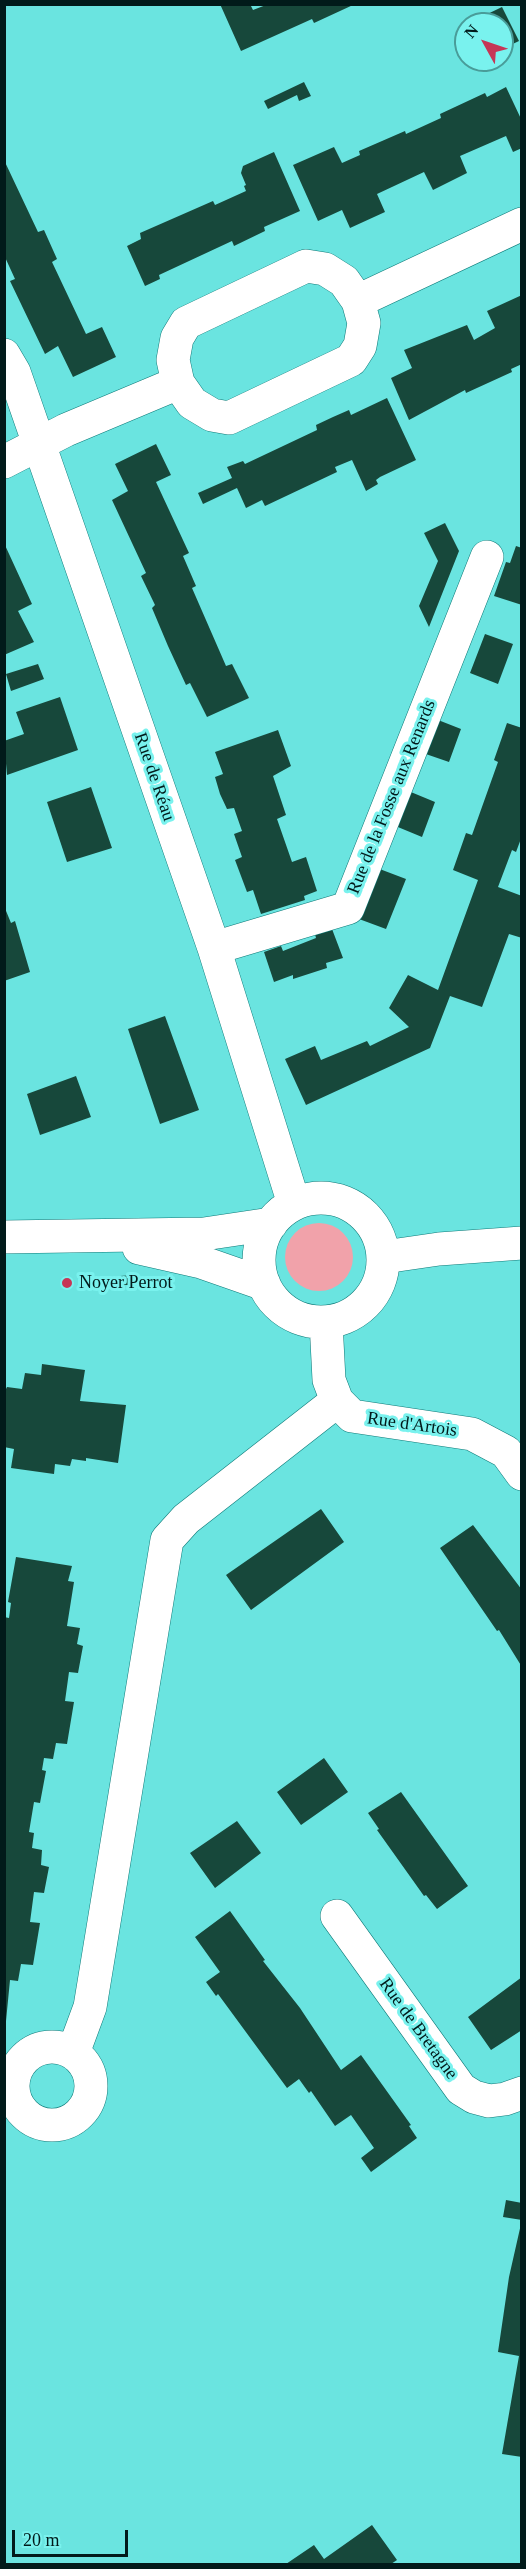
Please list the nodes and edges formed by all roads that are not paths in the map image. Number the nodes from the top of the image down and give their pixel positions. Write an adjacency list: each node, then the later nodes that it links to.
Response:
1 (522, 224): 2 (street)
2 (358, 301): 4 (street); 4 (street)
3 (4, 355): 5 (street, Rue de Réau)
4 (178, 383): 5 (street)
5 (38, 444): 6 (street); 8 (street, Rue de Réau)
6 (4, 462)
7 (487, 557): 8 (street, Rue de la Fosse aux Renards)
8 (214, 948): 9 (street, Rue de Réau)
9 (282, 1214): 10 (street); 13 (street); 14 (street)
10 (84, 1237): 11 (street); 14 (street)
11 (4, 1238)
12 (522, 1243): 13 (street)
13 (384, 1257): 15 (street)
14 (264, 1284): 15 (street)
15 (326, 1322): 16 (street)
16 (337, 1401): 17 (street, Rue d'Artois); 19 (street)
17 (522, 1474)
18 (336, 1916): 20 (street, Rue de Bretagne)
19 (73, 2053)
20 (522, 2093)

